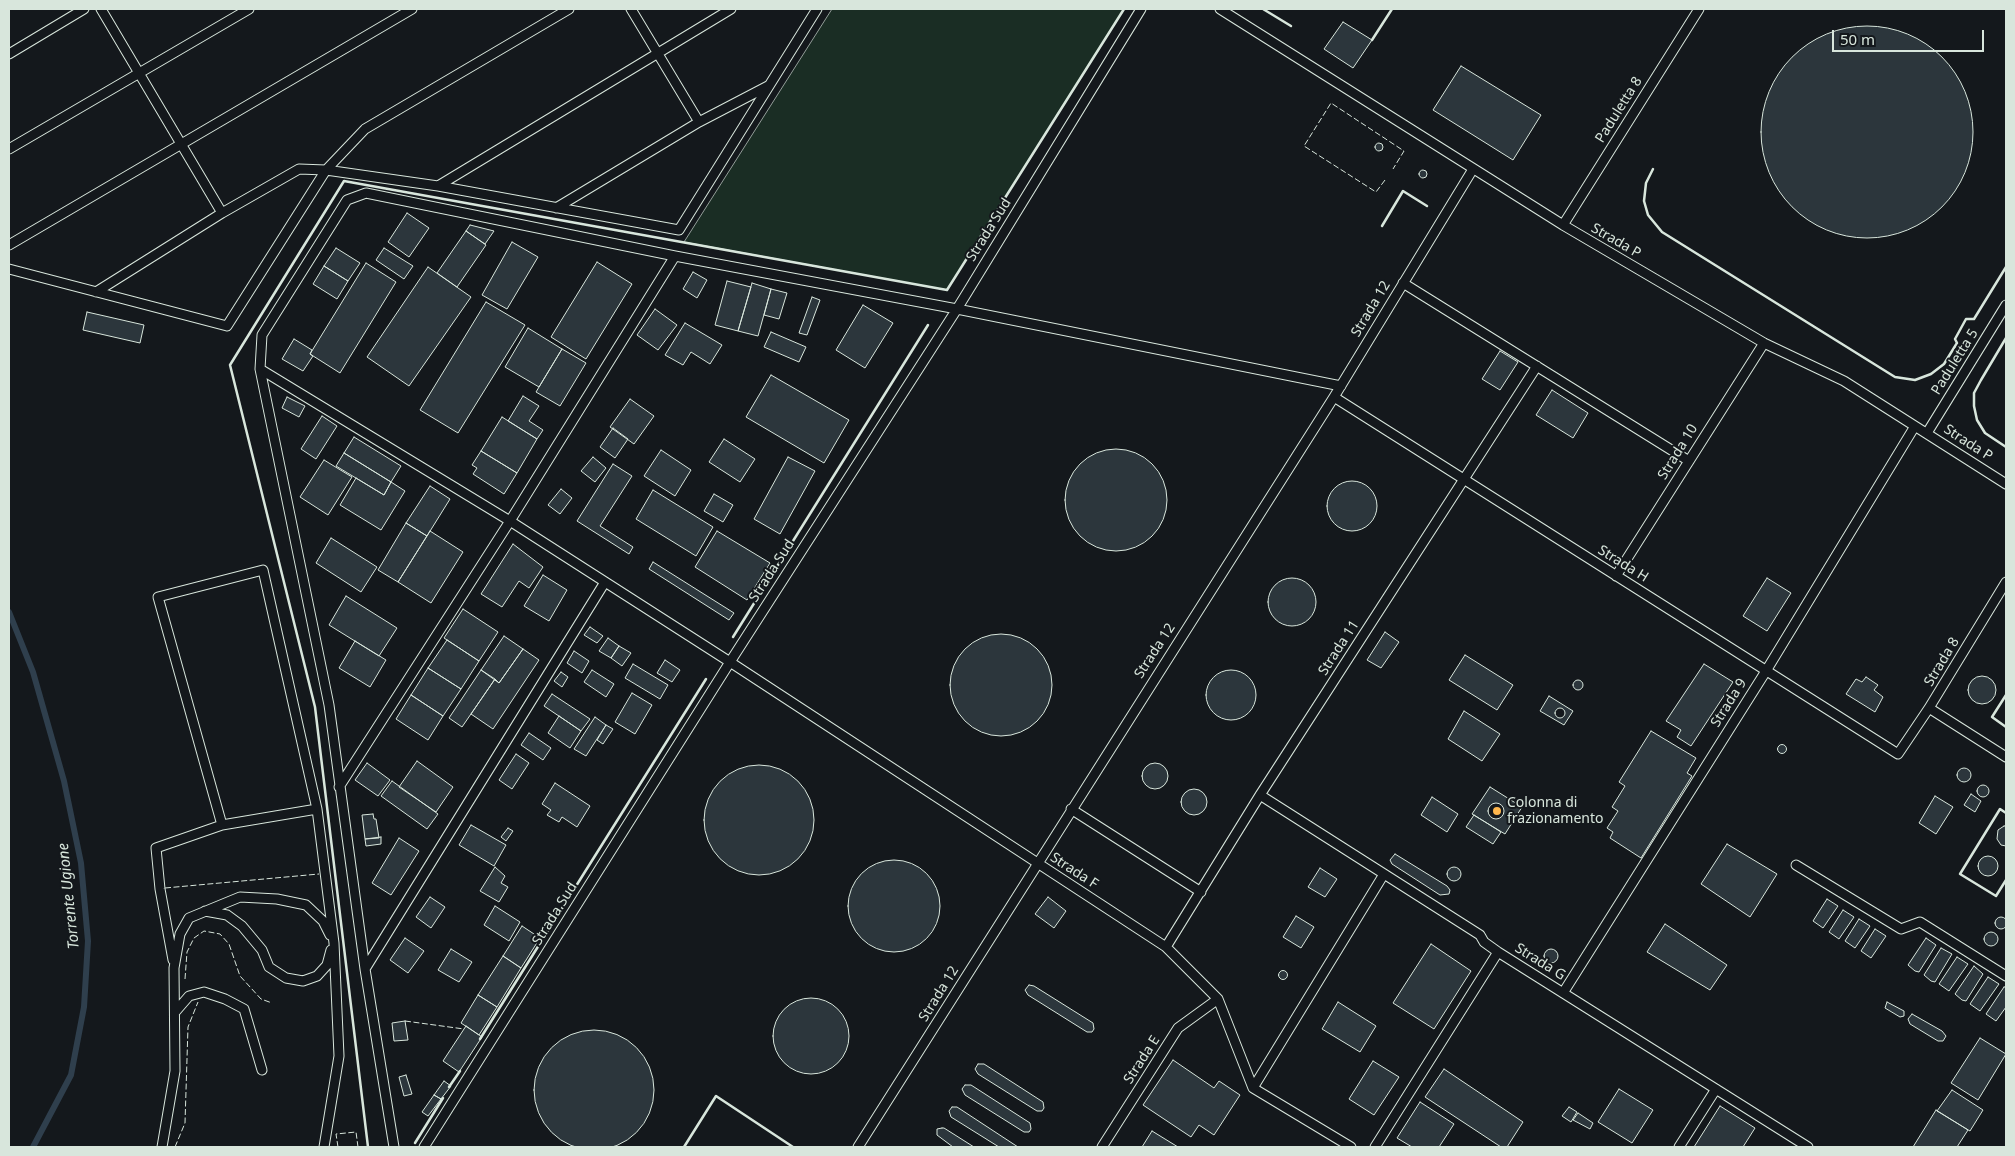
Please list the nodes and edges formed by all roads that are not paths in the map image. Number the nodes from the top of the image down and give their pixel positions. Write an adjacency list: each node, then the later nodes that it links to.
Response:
1 (84, 9): 13 (lane)
2 (101, 9): 14 (lane)
3 (249, 9): 14 (lane)
4 (412, 9): 17 (lane)
5 (569, 9): 20 (lane)
6 (632, 9): 12 (lane)
7 (732, 9): 12 (lane)
8 (817, 9): 15 (lane)
9 (1141, 9): 31 (lane, Strada Sud)
10 (1220, 9): 19 (lane, Strada P)
11 (1698, 9): 24 (lane, Paduletta 8)
12 (658, 53): 16 (lane); 21 (lane)
13 (9, 54)
14 (139, 73): 17 (lane); 18 (lane)
15 (768, 86): 16 (lane); 22 (lane)
16 (699, 122): 22 (lane)
17 (180, 143): 23 (lane); 25 (lane)
18 (9, 149)
19 (1473, 169): 24 (lane, Strada P); 28 (lane, Strada 12)
20 (326, 170): 21 (lane); 23 (lane); 29 (lane)
21 (438, 186): 22 (lane)
22 (556, 208)
23 (222, 213): 29 (lane)
24 (1563, 225): 32 (lane, Strada P)
25 (9, 245)
26 (675, 256): 31 (lane); 34 (lane); 42 (lane)
27 (9, 269): 29 (lane)
28 (1403, 283): 33 (lane); 35 (lane, Strada 12)
29 (96, 292)
30 (2006, 304): 38 (lane, Paduletta 5)
31 (957, 309): 35 (lane); 46 (lane, Strada Sud)
32 (1764, 343): 37 (lane, Strada P); 39 (lane, Strada 10)
33 (1537, 366): 39 (lane); 40 (lane, Strada 11)
34 (260, 369): 42 (lane, Strada F); 51 (lane)
35 (1341, 386): 36 (lane, Strada 12)
36 (1334, 397): 40 (lane, Strada H); 54 (lane, Strada 12)
37 (1915, 426): 38 (lane, Strada P); 47 (lane, Strada 9)
38 (1928, 433): 41 (lane, Strada P)
39 (1689, 462): 43 (lane, Strada 10)
40 (1464, 479): 43 (lane, Strada H); 52 (lane, Strada 11)
41 (2006, 484)
42 (510, 521): 44 (lane, Strada F); 51 (lane)
43 (1616, 576): 47 (lane, Strada H)
44 (605, 582): 46 (lane, Strada F); 65 (lane)
45 (2006, 582): 48 (lane, Strada 8)
46 (730, 662): 56 (lane, Strada F); 76 (lane, Strada Sud)
47 (1766, 671): 49 (lane, Strada H); 67 (lane, Strada 9)
48 (1929, 708): 49 (lane, Strada 8); 50 (lane)
49 (1898, 754)
50 (2006, 757)
51 (339, 787): 65 (lane)
52 (1260, 795): 58 (lane, Strada G); 59 (lane, Strada 11)
53 (317, 809): 55 (lane); 55 (lane); 61 (lane)
54 (1071, 809): 56 (lane, Strada 12); 59 (lane)
55 (222, 825): 64 (lane)
56 (1037, 864): 62 (lane, Strada F); 77 (lane, Strada 12)
57 (1796, 865): 66 (lane)
58 (1384, 874): 63 (lane, Strada G); 71 (lane)
59 (1201, 892): 62 (lane, Strada 11)
60 (205, 910): 61 (lane); 61 (lane); 64 (lane)
61 (334, 943): 74 (lane)
62 (1166, 947): 68 (lane, Strada F)
63 (1498, 952): 67 (lane, Strada G); 80 (lane)
64 (174, 968): 69 (lane)
65 (365, 970): 75 (lane)
66 (2006, 976)
67 (1564, 993): 72 (lane, Strada G)
68 (1218, 999): 71 (lane, Strada F); 78 (lane, Strada E)
69 (176, 1011): 70 (lane); 73 (lane)
70 (262, 1070)
71 (1253, 1088): 79 (lane)
72 (1716, 1089): 81 (lane); 82 (lane, Strada G)
73 (162, 1147)
74 (324, 1147)
75 (394, 1147)
76 (424, 1147)
77 (858, 1147)
78 (1102, 1147)
79 (1352, 1147)
80 (1374, 1147)
81 (1679, 1147)
82 (1808, 1147)

